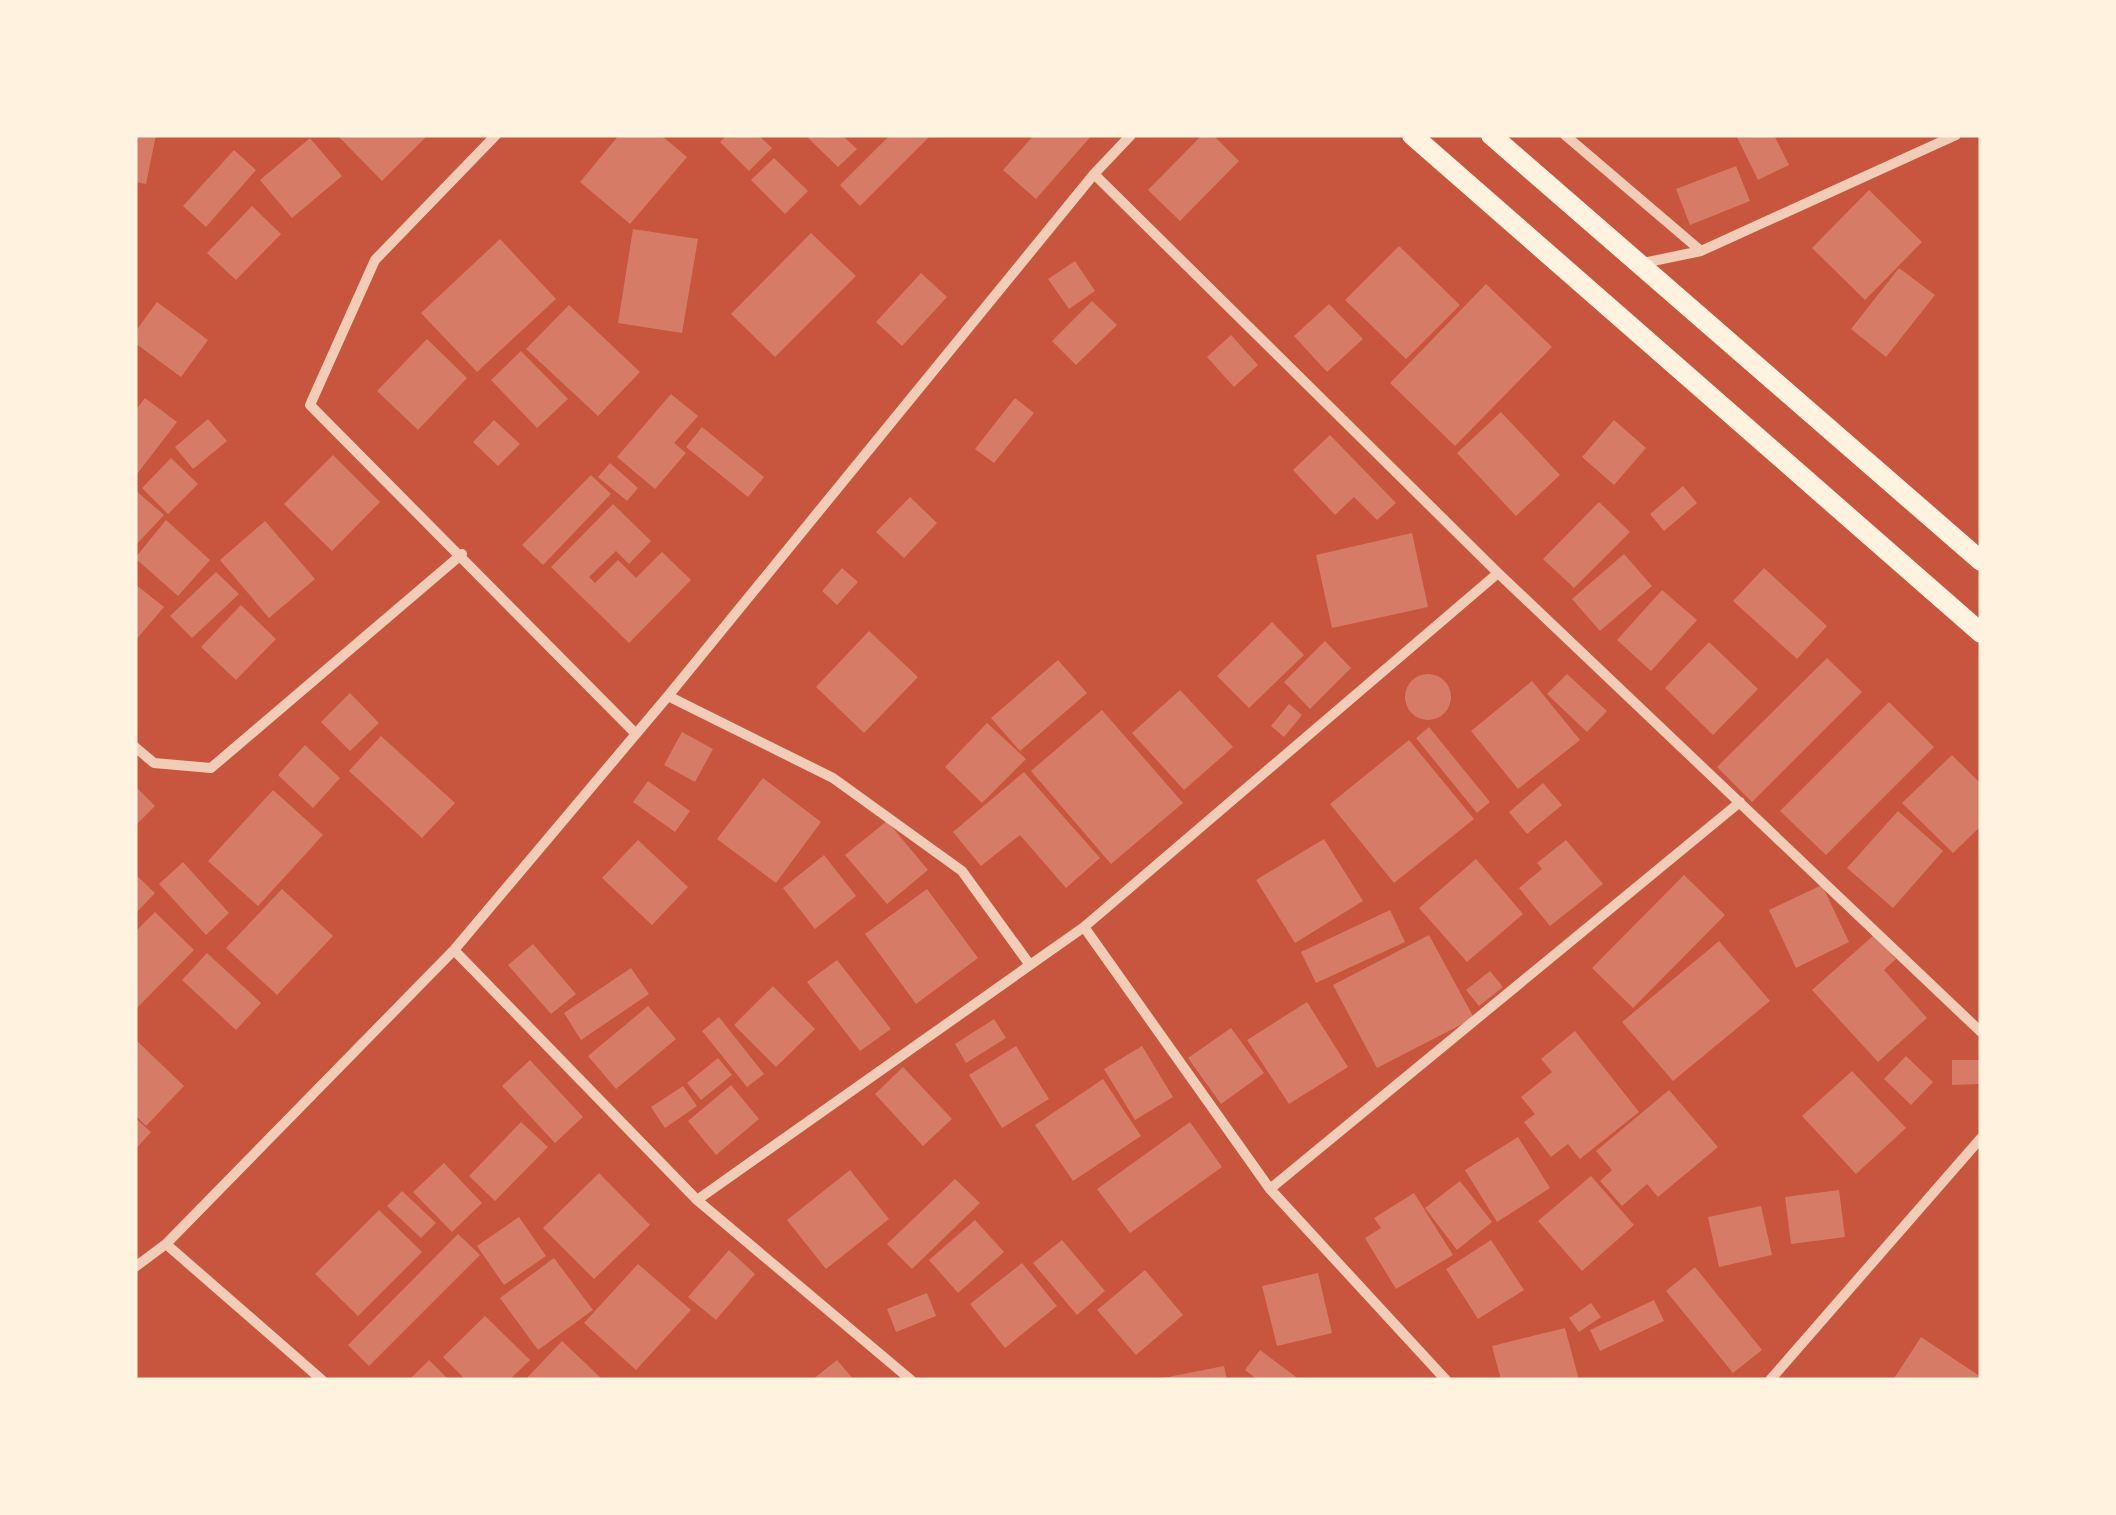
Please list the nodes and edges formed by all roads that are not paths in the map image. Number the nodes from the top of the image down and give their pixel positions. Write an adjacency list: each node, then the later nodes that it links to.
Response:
1 (496, 135): 10 (street)
2 (1131, 135): 7 (street)
3 (1412, 135): 13 (main road)
4 (1491, 135): 9 (main road)
5 (1565, 135): 8 (street)
6 (1956, 135): 8 (street)
7 (1094, 174): 12 (street); 14 (street)
8 (1701, 251): 9 (street)
9 (1643, 263): 11 (main road)
10 (462, 554): 15 (street); 16 (street)
11 (1981, 561)
12 (1498, 574): 17 (street); 18 (street)
13 (1981, 633)
14 (668, 696): 15 (street); 20 (street)
15 (636, 734): 19 (street)
16 (135, 747)
17 (1740, 802): 21 (street); 23 (street)
18 (1084, 927): 20 (street); 23 (street)
19 (454, 950): 24 (street); 25 (street)
20 (1030, 965): 24 (street)
21 (1981, 1032)
22 (1981, 1138): 30 (street)
23 (1270, 1189): 29 (street)
24 (697, 1200): 28 (street)
25 (166, 1244): 26 (street); 27 (street)
26 (135, 1267)
27 (322, 1380)
28 (911, 1380)
29 (1446, 1380)
30 (1770, 1380)

